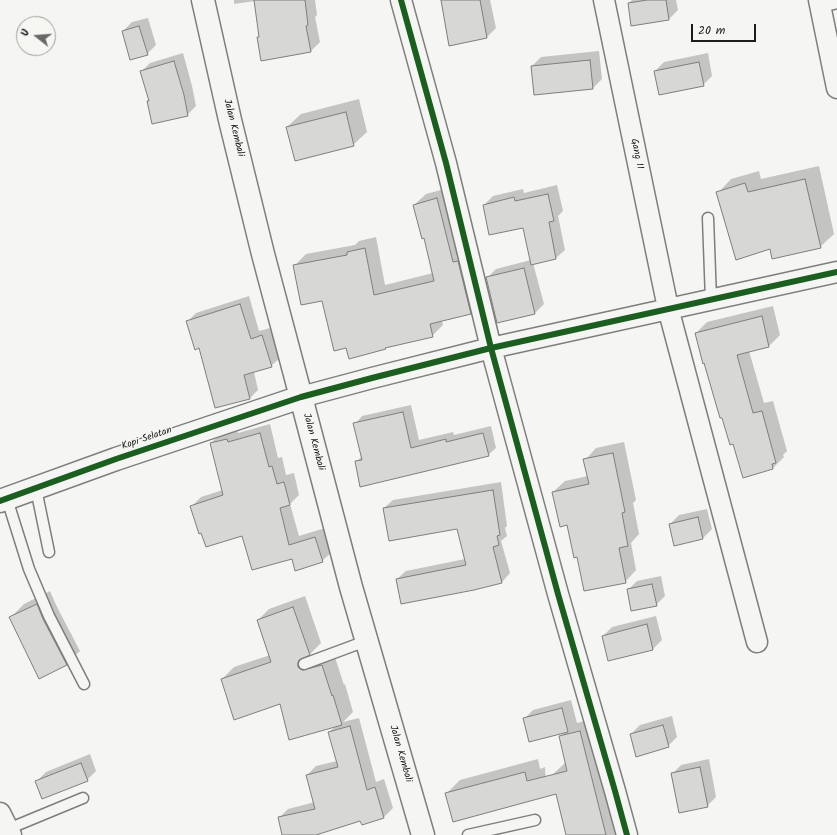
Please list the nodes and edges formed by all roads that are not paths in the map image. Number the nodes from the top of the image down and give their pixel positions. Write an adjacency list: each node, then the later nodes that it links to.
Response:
1 (203, 0): 11 (street, Jalan Kembali)
2 (401, 0): 10 (street)
3 (604, 0): 9 (street, Gang II)
4 (826, 3): 5 (street)
5 (837, 88)
6 (708, 218): 8 (lane)
7 (837, 272): 8 (street)
8 (711, 300): 9 (street)
9 (668, 308): 10 (street); 16 (street, Gang II)
10 (491, 348): 11 (street); 24 (street)
11 (301, 397): 12 (street, Kopi Selatan); 15 (street, Jalan Kembali)
12 (36, 488): 13 (street, Kopi Selatan); 14 (lane)
13 (3, 500): 18 (lane)
14 (49, 552)
15 (366, 641): 17 (lane); 22 (street, Jalan Kembali)
16 (757, 642)
17 (304, 664)
18 (84, 684)
19 (83, 798): 21 (lane)
20 (535, 820): 23 (lane)
21 (6, 826)
22 (423, 835)
23 (468, 835)
24 (627, 835)

